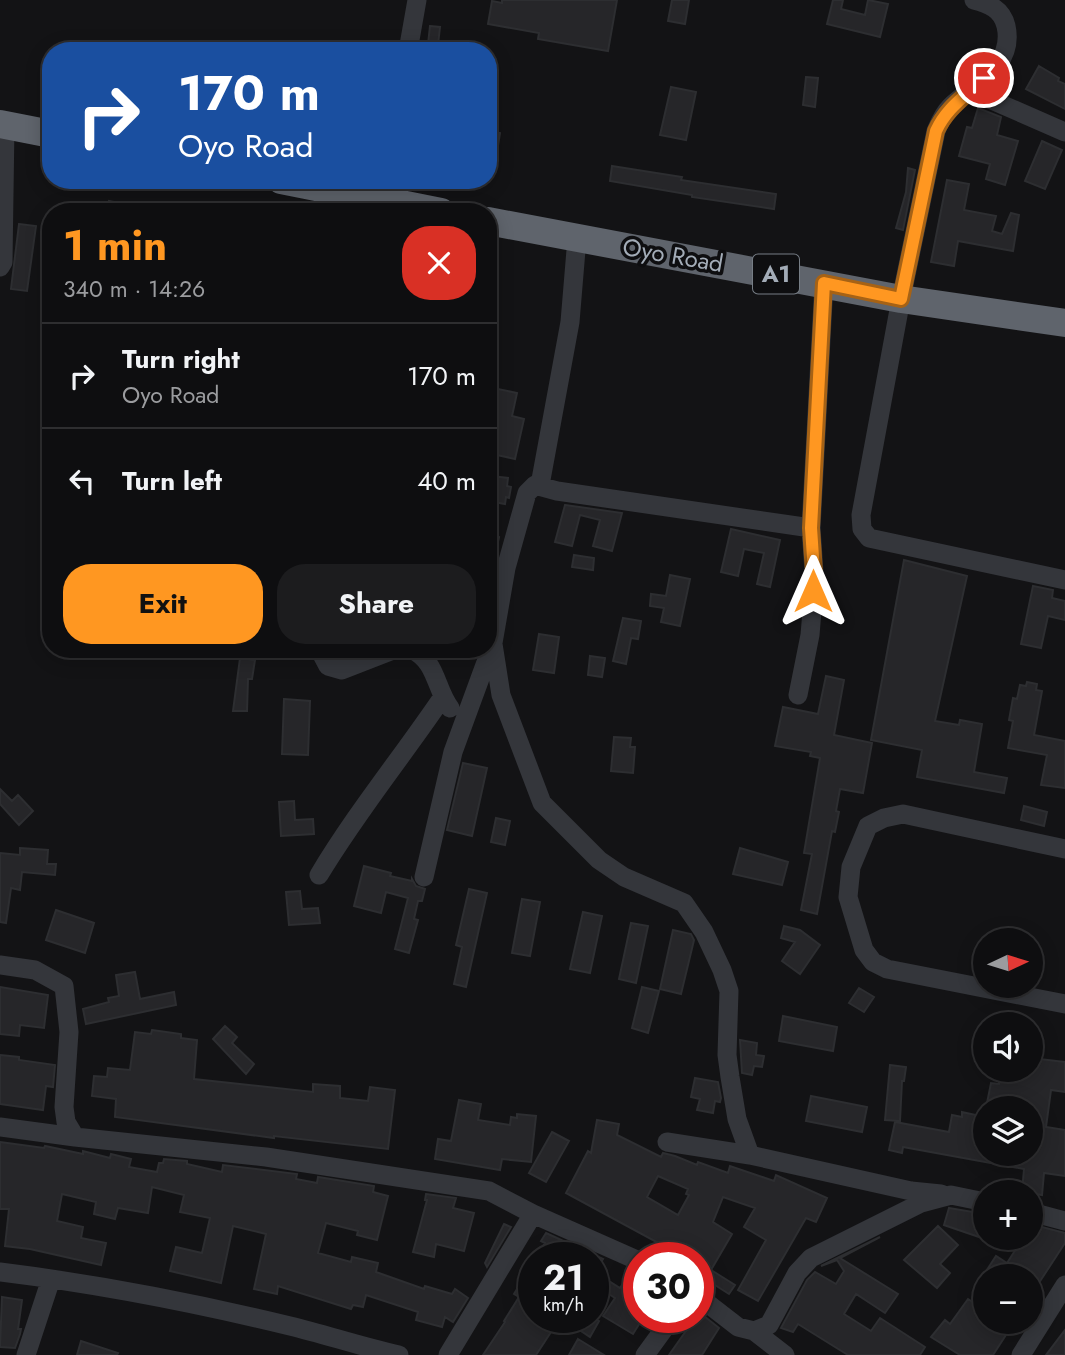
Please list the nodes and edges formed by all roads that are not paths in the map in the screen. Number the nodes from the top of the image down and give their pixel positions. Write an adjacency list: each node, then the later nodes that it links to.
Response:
1 (418, 0): 3 (street)
2 (974, 0): 4 (street)
3 (410, 42)
4 (971, 91): 7 (street); 14 (street)
5 (3, 124): 6 (highway); 12 (street)
6 (42, 132)
7 (1065, 132)
8 (383, 190): 9 (highway)
9 (417, 203)
10 (497, 223): 11 (highway, Oyo Road / A1)
11 (577, 238): 13 (highway, Oyo Road / A1); 16 (street)
12 (0, 267)
13 (824, 283): 14 (highway, Oyo Road / A1); 17 (street)
14 (901, 299): 15 (highway, Oyo Road / A1); 18 (street)
15 (1065, 323)
16 (540, 485): 17 (street); 19 (street)
17 (811, 528): 25 (street)
18 (1065, 580)
19 (497, 620)
20 (324, 658): 21 (street)
21 (373, 658)
22 (425, 658): 26 (street)
23 (487, 658): 27 (street)
24 (495, 658): 36 (street)
25 (798, 695)
26 (442, 698): 27 (street); 29 (street)
27 (464, 721): 30 (street)
28 (1065, 849): 32 (street)
29 (319, 874)
30 (424, 877)
31 (0, 965): 34 (street)
32 (1065, 1004)
33 (0, 1127): 34 (street)
34 (75, 1137): 39 (street)
35 (667, 1142): 36 (street)
36 (750, 1155): 37 (street)
37 (951, 1195): 38 (street); 47 (street)
38 (973, 1200)
39 (533, 1214): 42 (street); 51 (street)
40 (1043, 1215): 41 (street)
41 (1065, 1221)
42 (623, 1254)
43 (0, 1272): 44 (street)
44 (51, 1279): 49 (street); 50 (street)
45 (1065, 1285): 54 (street)
46 (714, 1308): 47 (street)
47 (754, 1331): 53 (street)
48 (661, 1333): 52 (street)
49 (26, 1355)
50 (399, 1355)
51 (448, 1355)
52 (645, 1355)
53 (785, 1355)
54 (1021, 1355)

